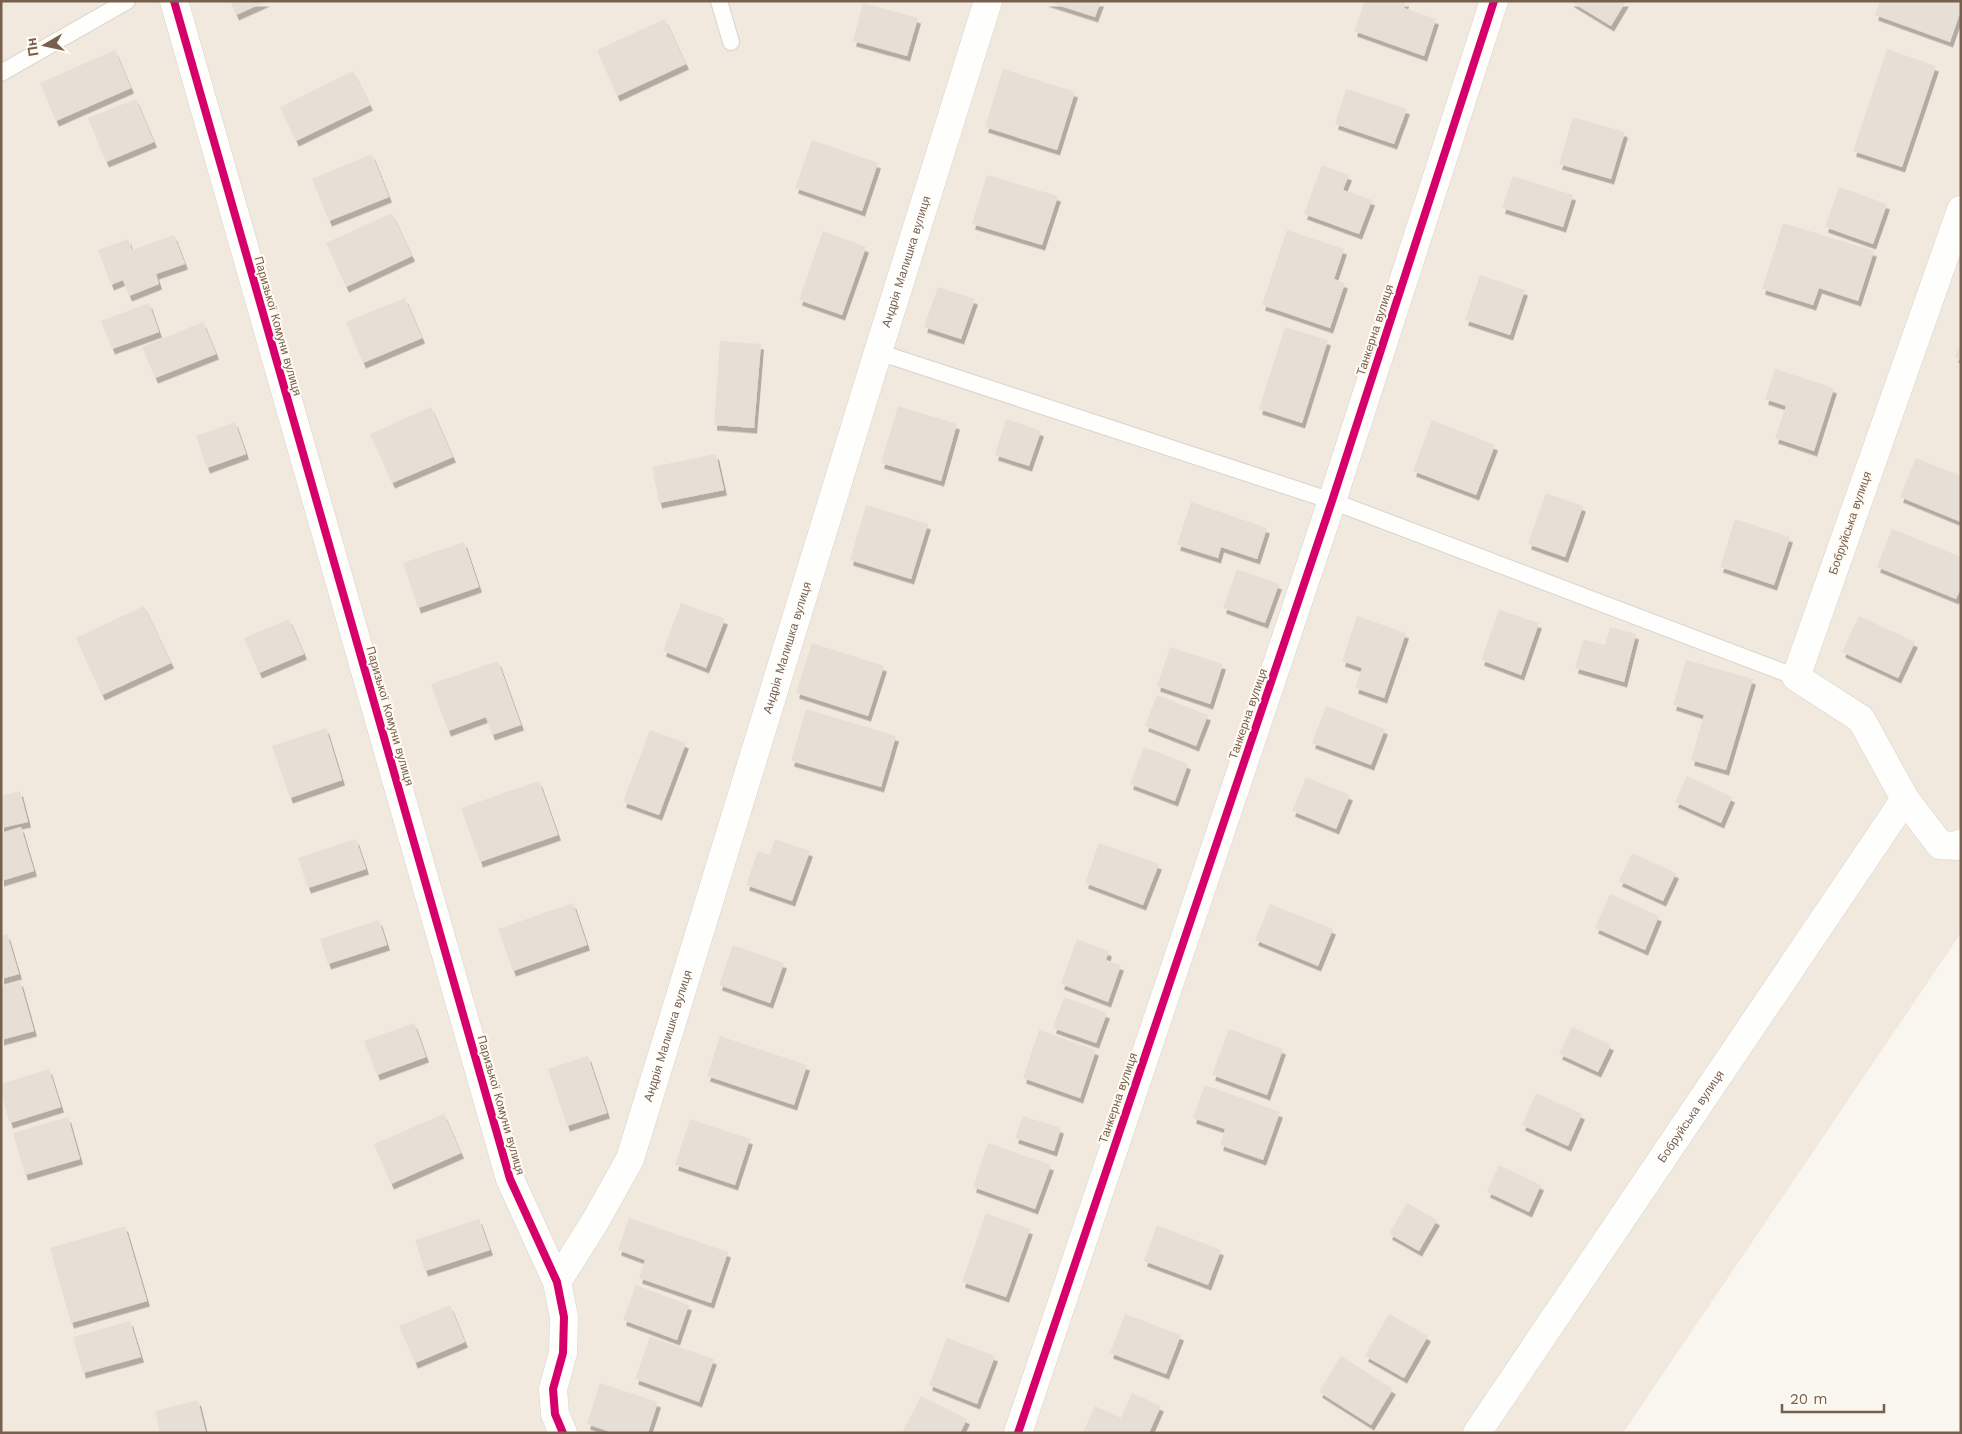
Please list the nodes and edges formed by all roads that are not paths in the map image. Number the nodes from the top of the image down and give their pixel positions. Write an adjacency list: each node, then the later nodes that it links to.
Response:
1 (127, 1): 7 (lane)
2 (174, 1): 14 (street, Паризької Комуни вулиця)
3 (719, 1): 6 (lane)
4 (988, 1): 9 (street, Андрія Малишка вулиця)
5 (1494, 1): 10 (street, Танкерна вулиця)
6 (731, 42)
7 (1, 73)
8 (1961, 210): 11 (street, Бобруйська вулиця)
9 (878, 352): 10 (lane); 14 (street, Андрія Малишка вулиця)
10 (1332, 501): 11 (lane); 16 (street, Танкерна вулиця)
11 (1796, 677): 12 (street)
12 (1906, 799): 13 (street); 17 (street, Бобруйська вулиця)
13 (1961, 843)
14 (557, 1282): 15 (street, Паризької Комуни вулиця)
15 (562, 1433)
16 (1018, 1433)
17 (1477, 1433)

